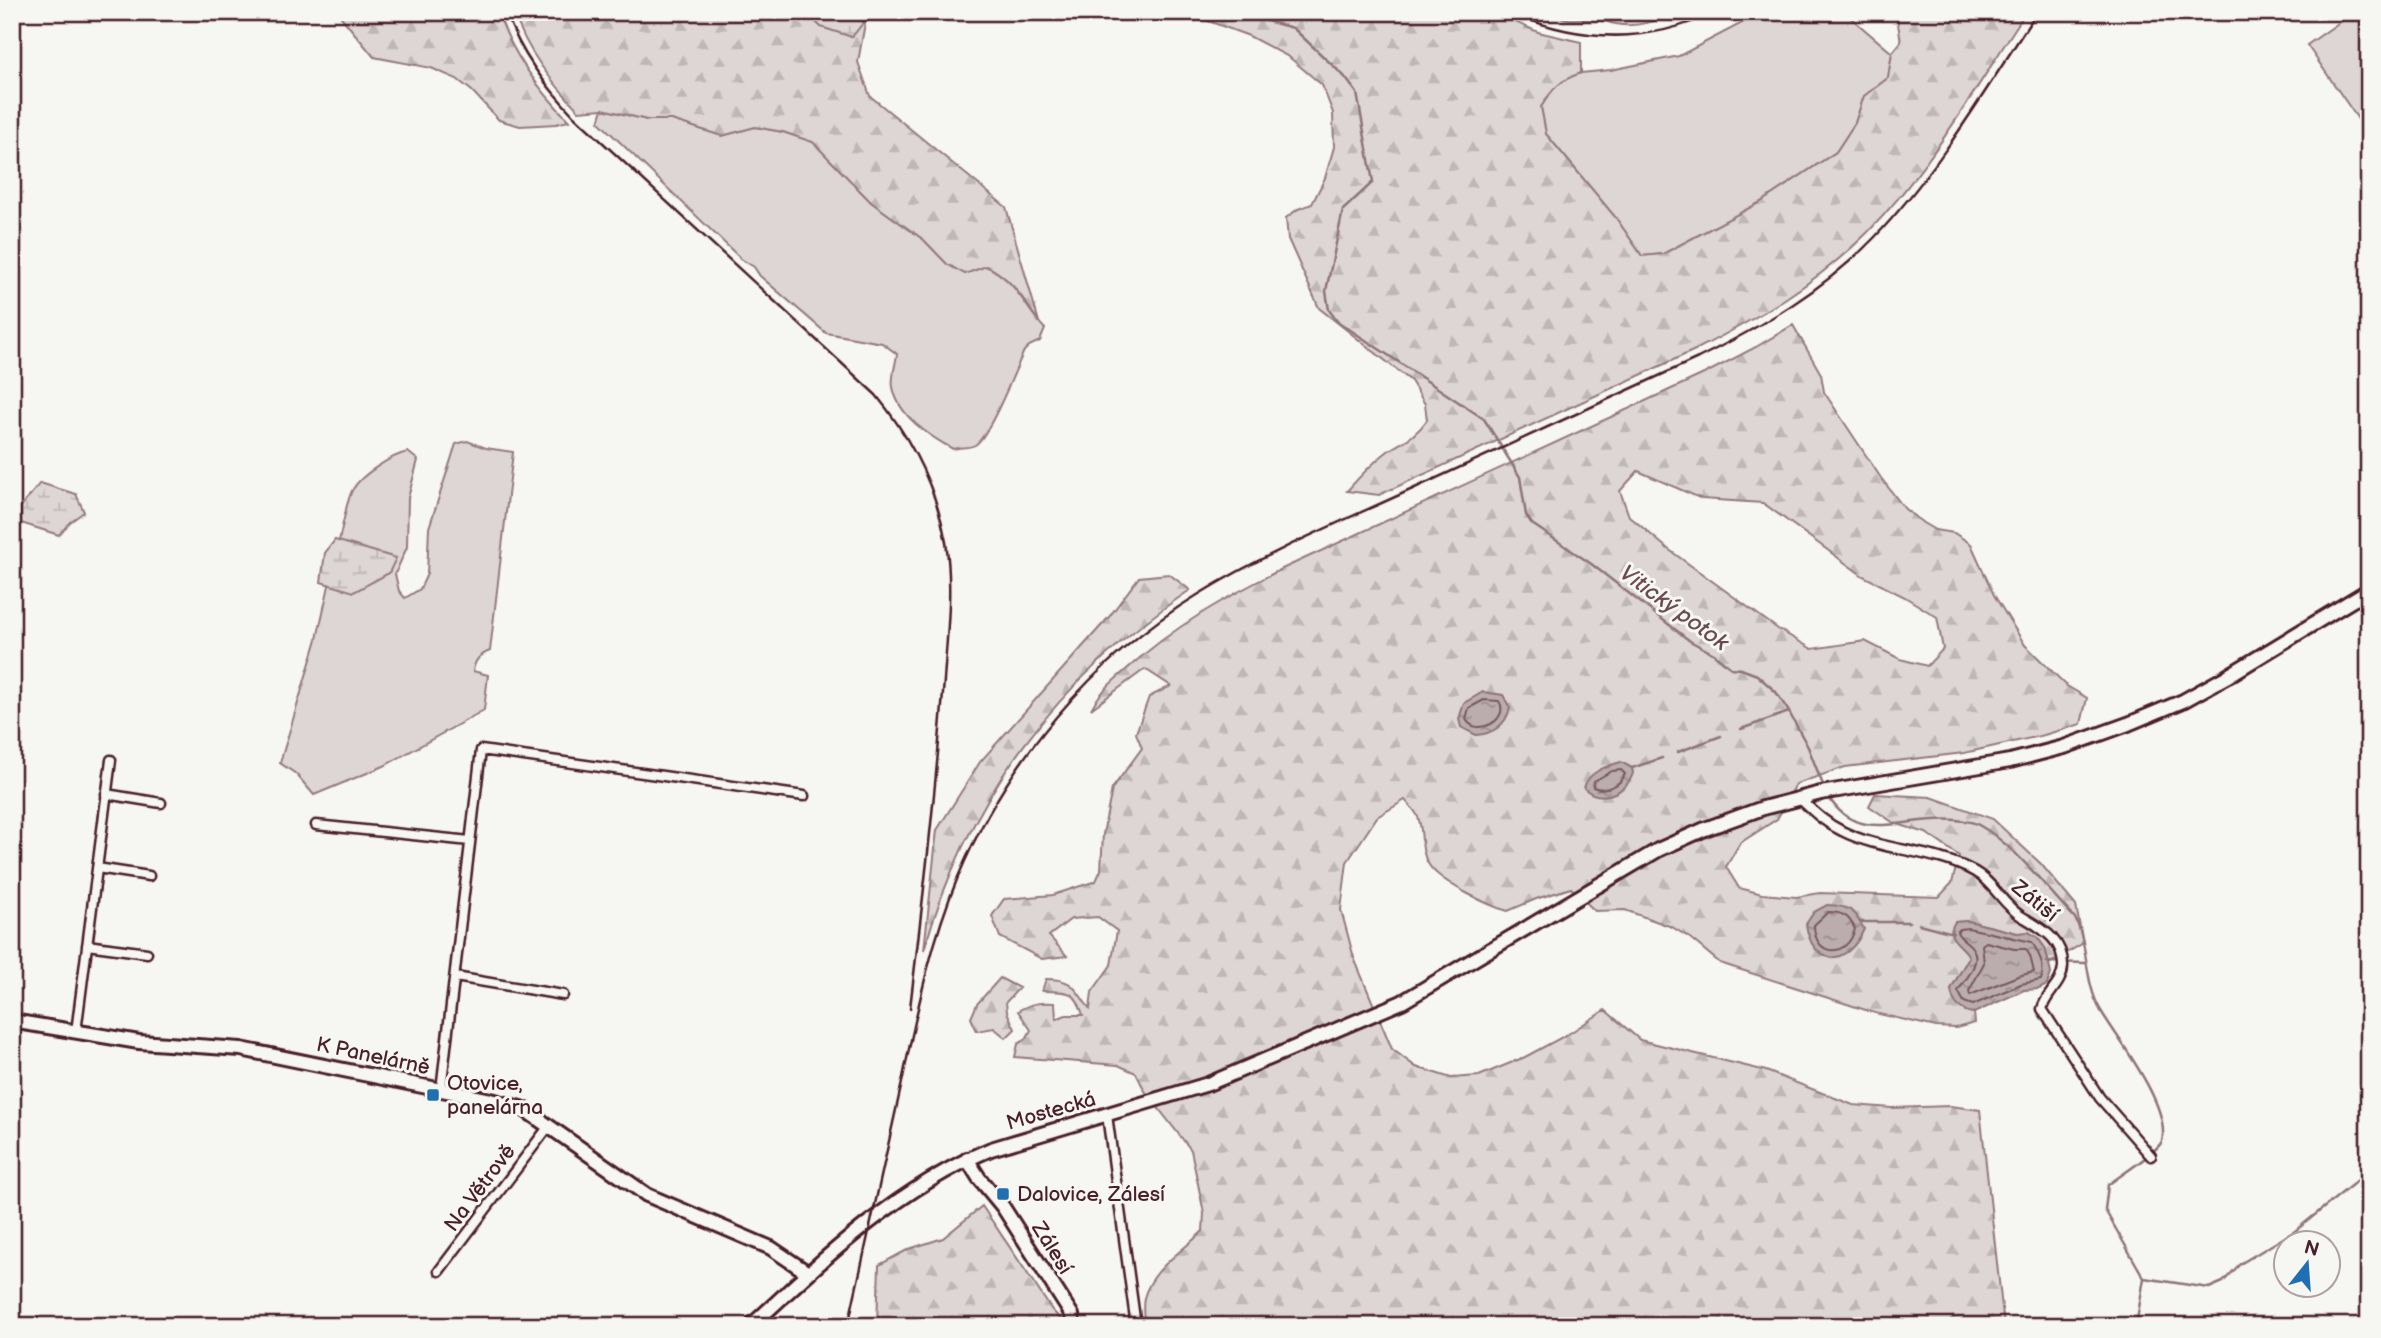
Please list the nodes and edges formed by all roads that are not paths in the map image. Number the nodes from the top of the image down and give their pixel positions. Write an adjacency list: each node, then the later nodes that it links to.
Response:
1 (2369, 590): 5 (street, Mostecká)
2 (111, 760): 3 (street)
3 (106, 794): 6 (street); 9 (street)
4 (804, 796): 8 (street)
5 (1799, 798): 18 (street, Mostecká); 20 (street, Zátiší)
6 (161, 803)
7 (316, 825): 8 (street)
8 (470, 841): 13 (street)
9 (97, 868): 10 (street); 11 (street)
10 (149, 876)
11 (87, 945): 12 (street); 16 (street)
12 (147, 954)
13 (455, 977): 14 (street); 17 (street)
14 (563, 995)
15 (12, 1021): 16 (street, K Panelárně)
16 (76, 1032): 17 (street, K Panelárně)
17 (440, 1090): 19 (street, K Panelárně)
18 (1107, 1115): 21 (street, Mostecká); 26 (street)
19 (549, 1126): 22 (street, Na Větrově); 23 (street, K Panelárně)
20 (2149, 1154)
21 (967, 1159): 23 (street, Mostecká); 25 (street, Zálesí)
22 (439, 1271)
23 (808, 1273): 24 (street, Mostecká)
24 (751, 1326)
25 (1073, 1326)
26 (1136, 1326)

